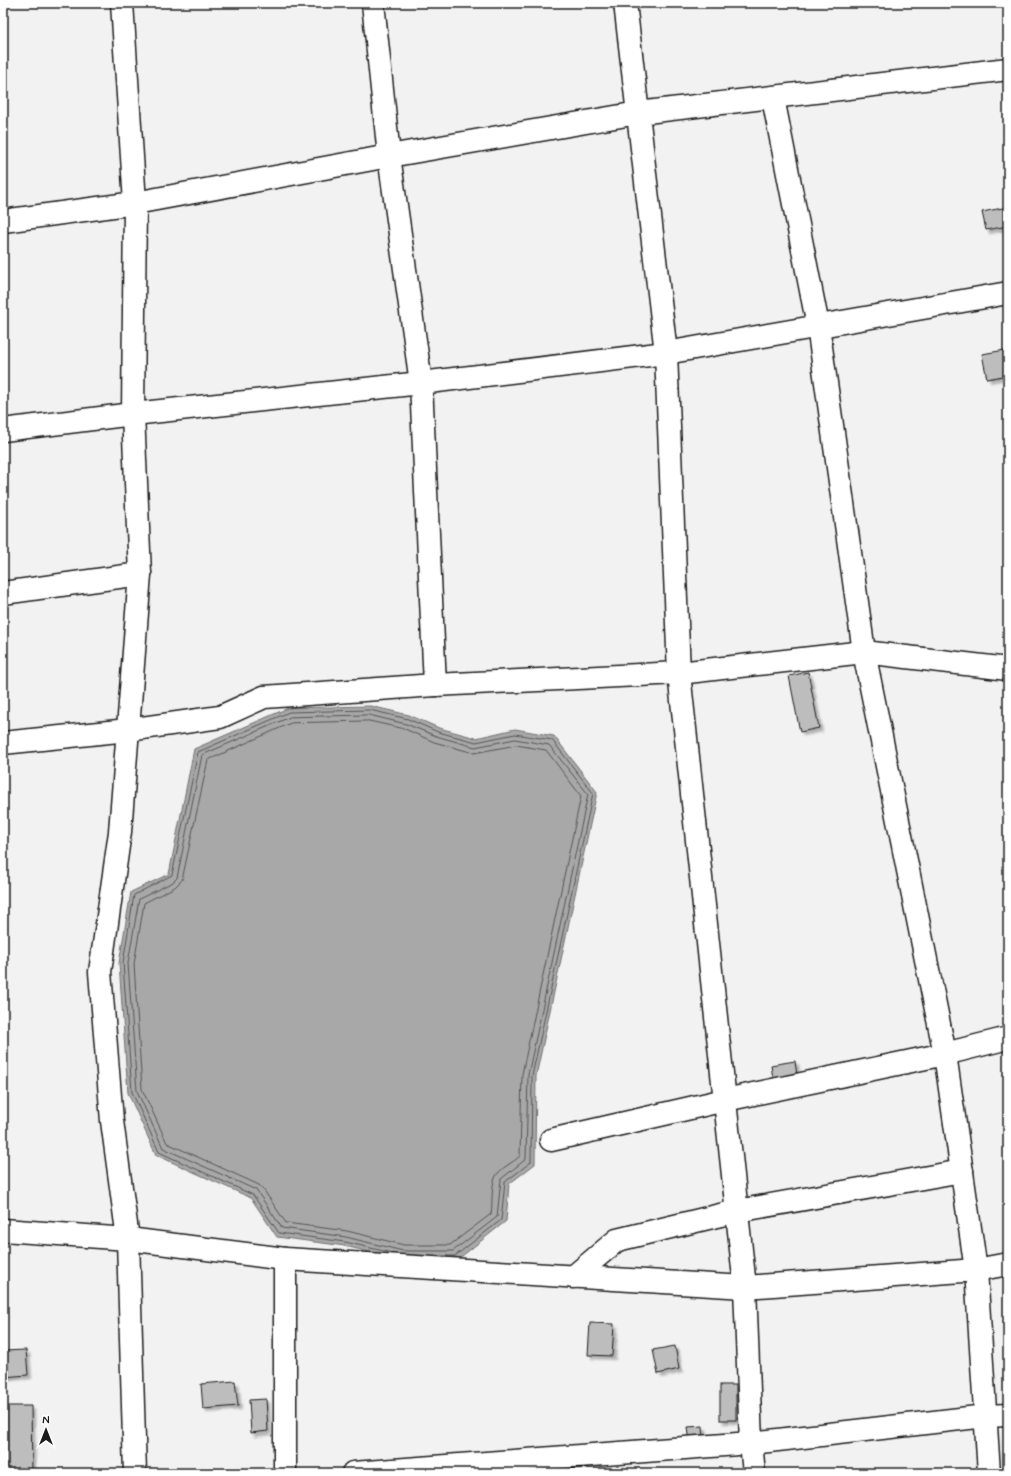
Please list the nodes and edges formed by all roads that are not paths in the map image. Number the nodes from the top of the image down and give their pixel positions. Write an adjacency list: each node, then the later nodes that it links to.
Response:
1 (122, 3): 8 (street)
2 (373, 3): 7 (street)
3 (625, 3): 6 (street)
4 (1008, 69): 5 (street)
5 (773, 98): 6 (street); 11 (street)
6 (638, 113): 7 (street); 12 (street)
7 (389, 156): 8 (street); 13 (street)
8 (135, 203): 9 (street); 14 (street)
9 (3, 221)
10 (1008, 294): 11 (street)
11 (818, 326): 12 (street); 18 (street)
12 (666, 353): 13 (street); 20 (street)
13 (421, 383): 14 (street); 21 (street)
14 (132, 414): 15 (street); 16 (street)
15 (3, 430)
16 (140, 574): 17 (street); 22 (street)
17 (3, 593)
18 (864, 652): 19 (street); 20 (street); 25 (street)
19 (1008, 669)
20 (679, 673): 21 (street); 26 (street)
21 (435, 685): 22 (street)
22 (128, 730): 23 (street); 31 (street)
23 (3, 743)
24 (1008, 1038): 25 (street)
25 (945, 1054): 26 (street); 28 (street)
26 (725, 1100): 27 (street); 29 (street)
27 (551, 1140)
28 (962, 1171): 29 (street); 34 (street)
29 (737, 1211): 35 (street); 36 (street)
30 (3, 1230): 31 (street)
31 (128, 1239): 32 (street); 40 (street)
32 (285, 1260): 35 (street); 41 (street)
33 (1008, 1264): 34 (street)
34 (976, 1270): 36 (street); 38 (street)
35 (573, 1277): 36 (street)
36 (745, 1287): 39 (street)
37 (1008, 1415): 38 (street)
38 (986, 1416): 39 (street); 44 (street)
39 (751, 1443): 42 (street); 43 (street)
40 (135, 1473)
41 (285, 1473)
42 (353, 1473)
43 (754, 1473)
44 (989, 1473)

